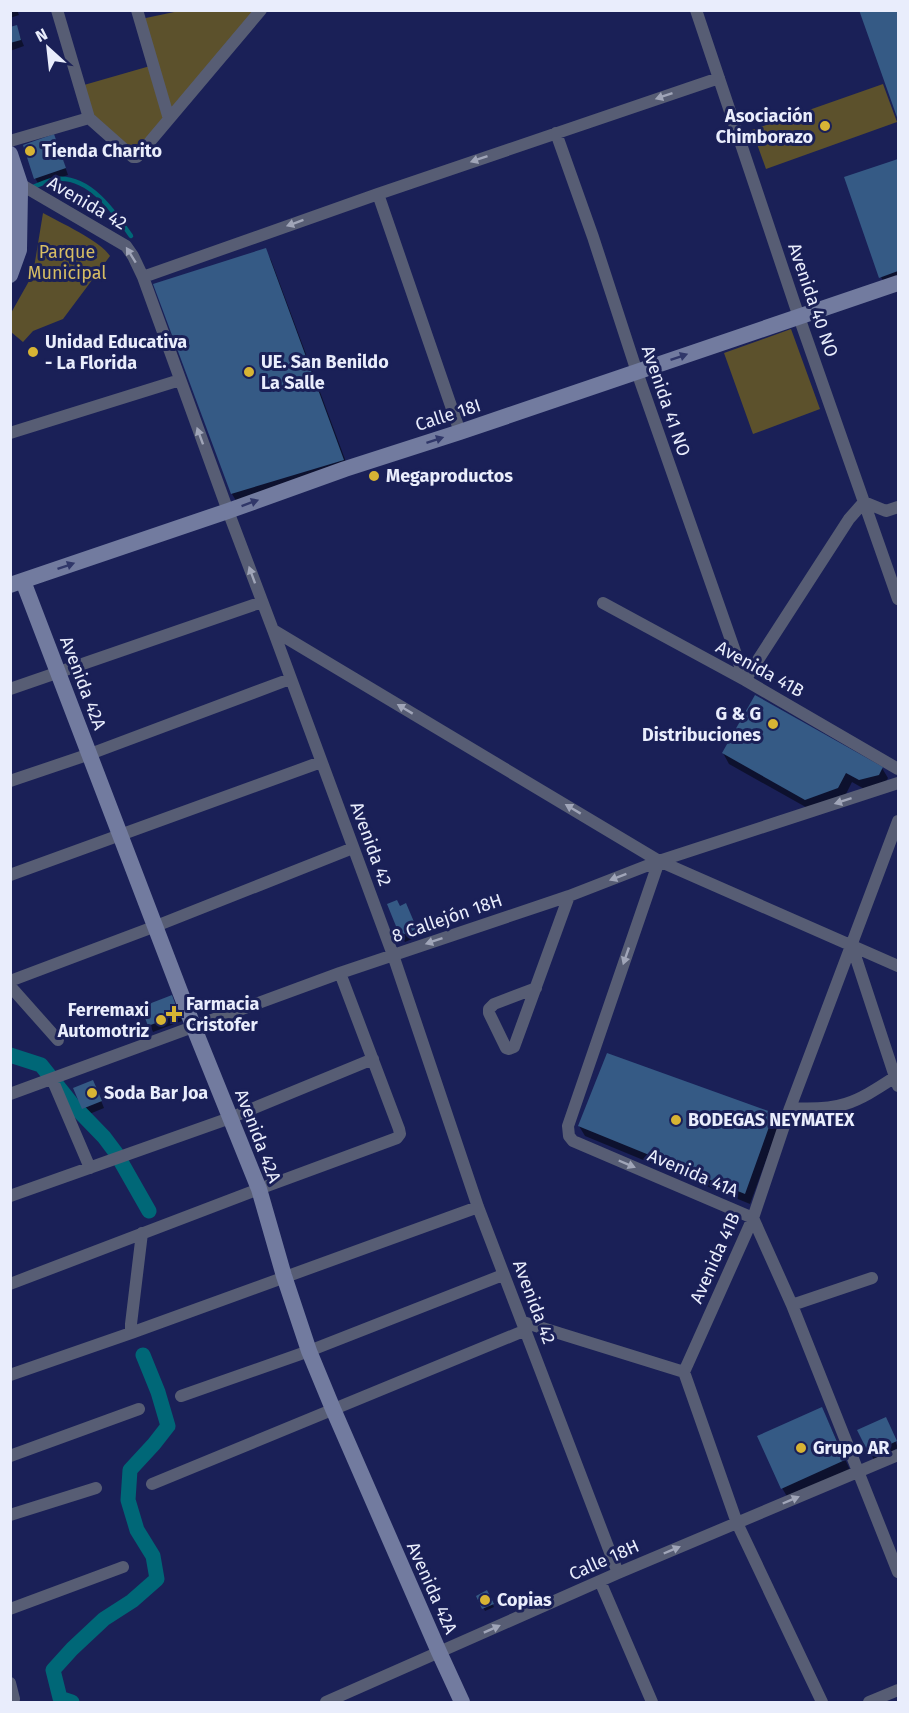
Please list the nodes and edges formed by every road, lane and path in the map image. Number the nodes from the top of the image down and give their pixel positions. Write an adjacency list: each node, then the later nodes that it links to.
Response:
1 (57, 10): 6 (street)
2 (137, 10): 7 (street)
3 (261, 10): 7 (street)
4 (696, 10): 5 (street, Avenida 40 NO)
5 (719, 78): 8 (street, one-way to 8); 16 (street, Avenida 40 NO)
6 (88, 118): 7 (street); 9 (street)
7 (169, 119)
8 (556, 133): 12 (street, one-way to 12); 17 (street, Avenida 41 NO)
9 (10, 141)
10 (10, 154): 11 (street)
11 (20, 184): 13 (street); 14 (street, Avenida 42, one-way to 11)
12 (378, 194): 14 (street, one-way to 14); 19 (street)
13 (10, 275)
14 (143, 277): 18 (street, Avenida 42)
15 (898, 283): 16 (street, Calle 18I)
16 (799, 317): 17 (street, Calle 18I, one-way to 16); 21 (street, Avenida 40 NO)
17 (637, 372): 19 (street, Calle 18I); 31 (street, Avenida 41 NO)
18 (180, 380): 20 (street); 23 (street, Avenida 42, one-way to 18)
19 (460, 432): 23 (street, Calle 18I, one-way to 19)
20 (10, 434)
21 (864, 502): 22 (street); 25 (street, Avenida 40 NO); 31 (street)
22 (898, 507)
23 (228, 511): 24 (street, Calle 18I, one-way to 23); 26 (street, Avenida 42, one-way to 23)
24 (17, 583): 29 (street, Avenida 42A)
25 (898, 599)
26 (262, 603): 28 (street, Avenida 42); 29 (street)
27 (603, 603): 31 (street, Avenida 41B)
28 (273, 630): 30 (street, Avenida 42); 41 (street, one-way to 28)
29 (58, 672): 32 (street); 33 (street, Avenida 42A)
30 (290, 679): 33 (street); 34 (street, Avenida 42)
31 (745, 680): 35 (street, Avenida 41B)
32 (10, 689)
33 (90, 754): 36 (street); 39 (street, Avenida 42A)
34 (321, 762): 39 (street); 40 (street, Avenida 42)
35 (898, 769)
36 (10, 781)
37 (898, 783): 41 (street, 8 Callejón 18H, one-way to 41)
38 (898, 822): 45 (street, Avenida 41B)
39 (120, 834): 42 (street); 44 (street, Avenida 42A)
40 (353, 848): 44 (street); 46 (street, Avenida 42)
41 (659, 861): 43 (street, 8 Callejón 18H, one-way to 43); 45 (street); 64 (street, Avenida 41A, one-way to 64)
42 (10, 875)
43 (569, 896): 46 (street, 8 Callejón 18H, one-way to 46); 51 (street)
44 (156, 926): 49 (street); 52 (street, Avenida 42A)
45 (852, 946): 47 (street); 56 (street); 58 (street, Avenida 41B)
46 (393, 955): 48 (street, 8 Callejón 18H); 63 (street, Avenida 42)
47 (898, 966)
48 (340, 973): 52 (street, 8 Callejón 18H); 54 (street)
49 (10, 981)
50 (10, 986): 53 (street)
51 (536, 988): 51 (street)
52 (194, 1028): 55 (street, 8 Callejón 18H); 59 (street, Avenida 42A)
53 (58, 1040)
54 (373, 1059): 59 (street); 61 (street)
55 (52, 1079): 57 (street, 8 Callejón 18H); 60 (street)
56 (897, 1082): 58 (street)
57 (10, 1094)
58 (790, 1108): 64 (street, Avenida 41B)
59 (230, 1118): 60 (street); 61 (street, Avenida 42A)
60 (90, 1168): 62 (street)
61 (259, 1189): 65 (street); 67 (street, Avenida 42A)
62 (10, 1196)
63 (478, 1207): 66 (street, Avenida 42); 67 (street)
64 (753, 1218): 70 (street, Avenida 41A); 74 (street, Avenida 41B)
65 (142, 1233): 69 (street); 72 (street)
66 (503, 1275): 71 (street, Avenida 42); 73 (street)
67 (284, 1276): 72 (street); 73 (street, Avenida 42A)
68 (872, 1278): 70 (street)
69 (10, 1284)
70 (792, 1305): 81 (street, Avenida 41A)
71 (524, 1326): 74 (street); 78 (street); 88 (street, Avenida 42)
72 (131, 1333): 75 (street)
73 (309, 1351): 76 (street); 78 (street, Avenida 42A)
74 (684, 1372): 85 (street)
75 (10, 1375)
76 (181, 1396)
77 (139, 1409): 80 (street)
78 (333, 1409): 82 (street); 91 (street, Avenida 42A)
79 (898, 1455): 81 (street, Calle 18H)
80 (10, 1456)
81 (858, 1472): 85 (street, Calle 18H, one-way to 81); 87 (street, Avenida 41A)
82 (152, 1484)
83 (96, 1488): 84 (street)
84 (10, 1515)
85 (737, 1523): 88 (street, Calle 18H, one-way to 85); 98 (street)
86 (123, 1568): 90 (street)
87 (898, 1572)
88 (618, 1573): 89 (street, Calle 18H)
89 (600, 1581): 91 (street, Calle 18H, one-way to 89); 97 (street)
90 (10, 1609)
91 (439, 1652): 95 (street, Calle 18H); 96 (street, Avenida 42A)
92 (10, 1683): 94 (street)
93 (898, 1690): 99 (street)
94 (12, 1702)
95 (326, 1702)
96 (462, 1702)
97 (652, 1702)
98 (822, 1702)
99 (869, 1702)

